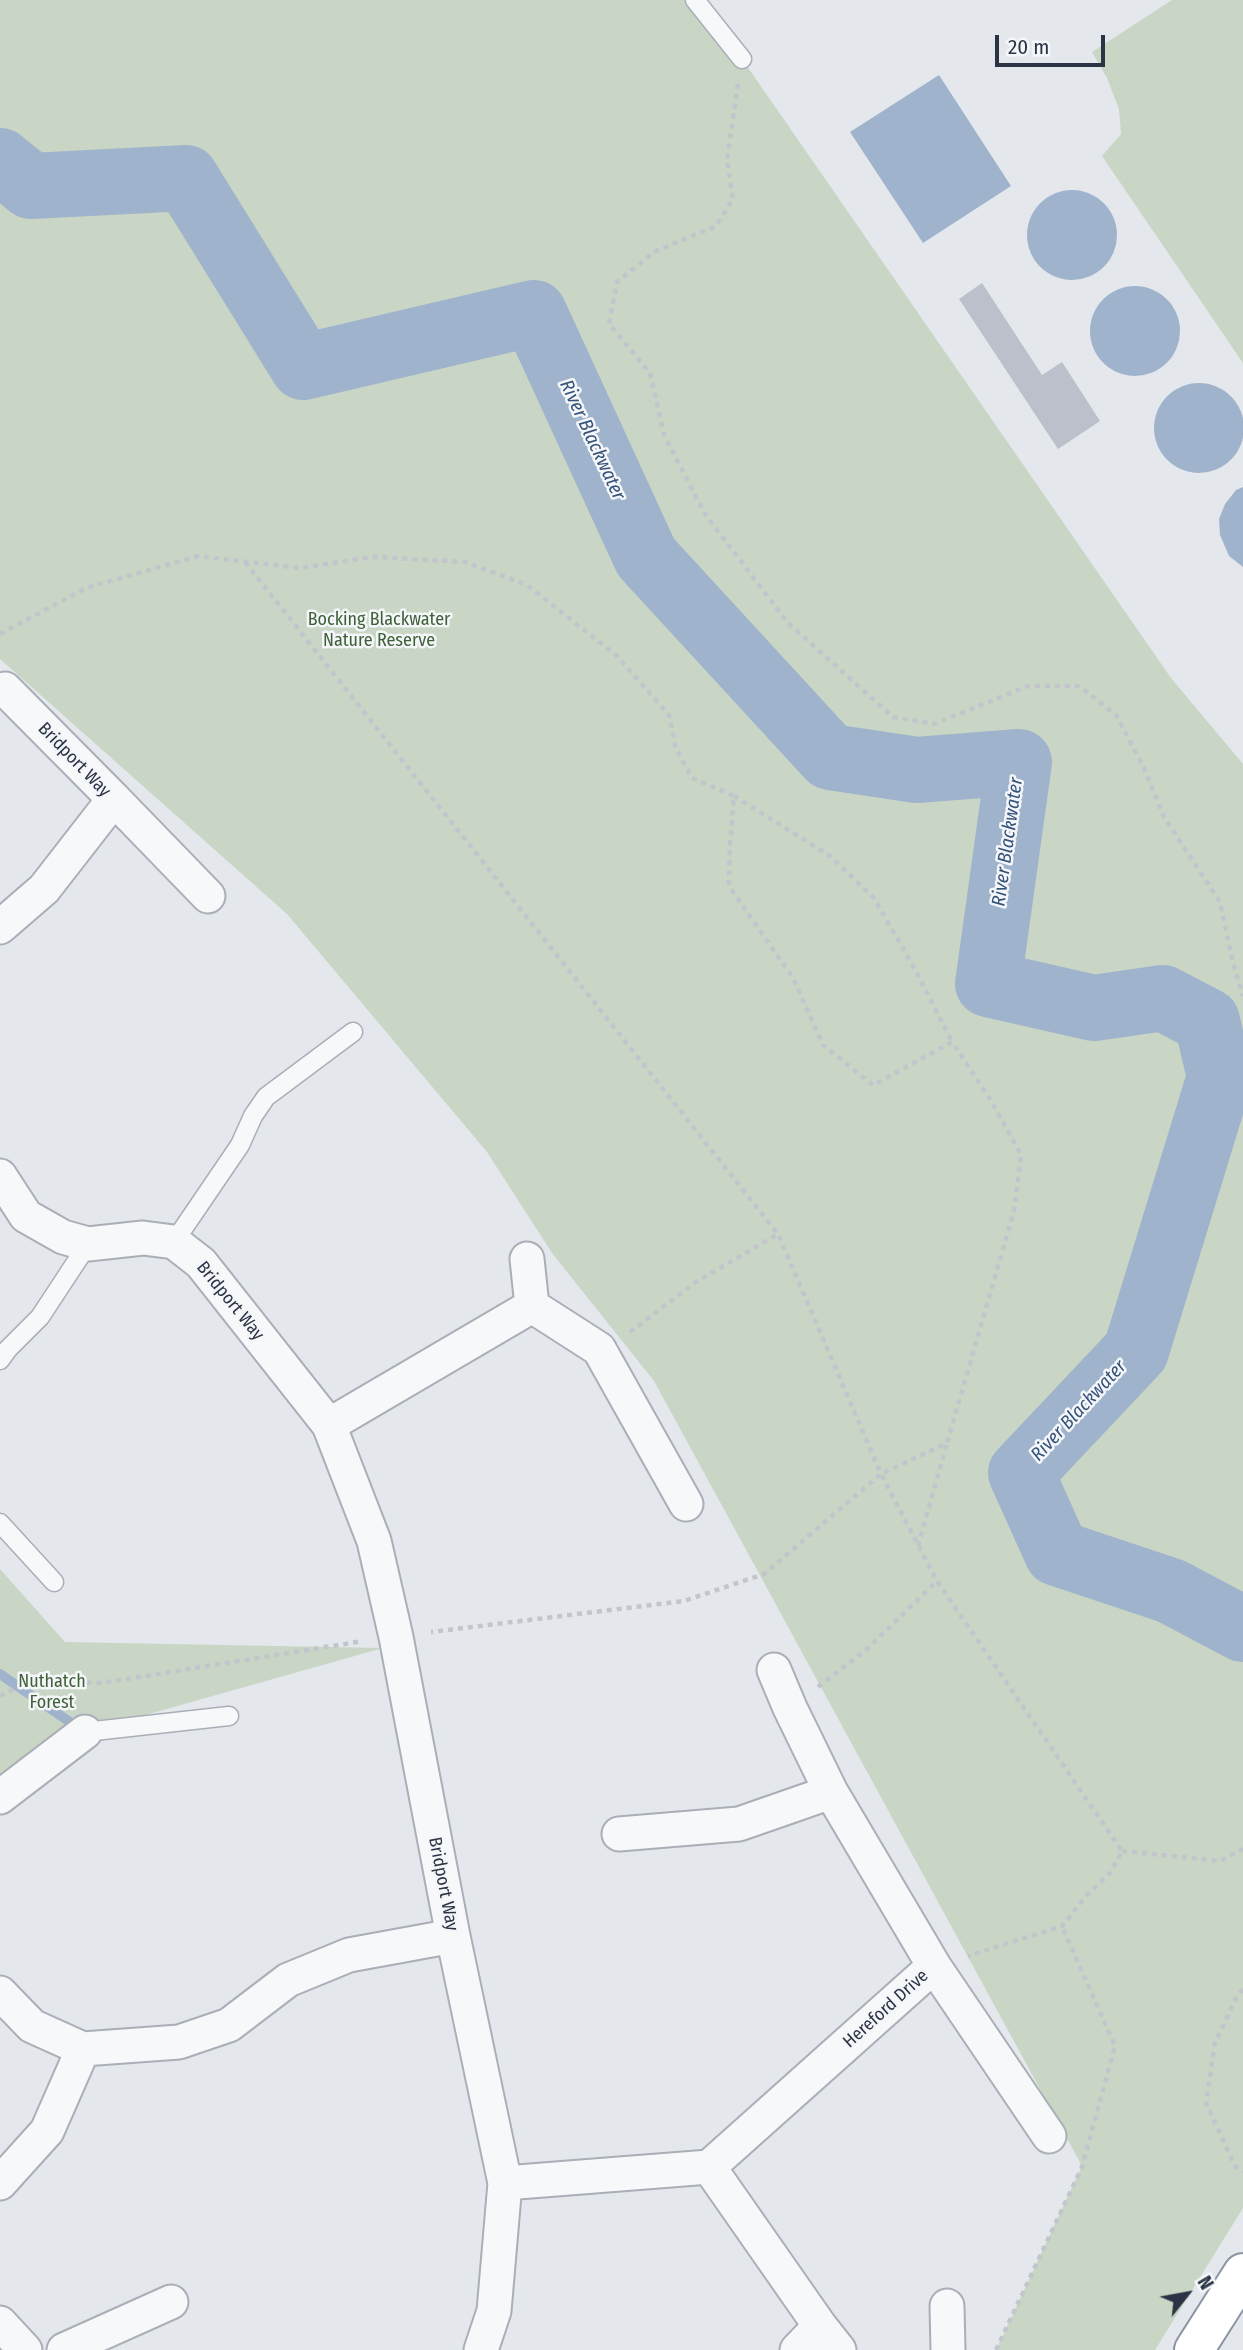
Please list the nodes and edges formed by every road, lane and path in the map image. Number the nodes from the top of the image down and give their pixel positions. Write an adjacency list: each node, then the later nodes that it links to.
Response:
1 (695, 0): 2 (lane)
2 (742, 59): 10 (path)
3 (244, 561): 4 (path); 6 (path); 14 (path)
4 (0, 634)
5 (5, 689): 7 (street, Bridport Way)
6 (734, 796): 12 (path); 12 (path)
7 (114, 799): 8 (street); 9 (street, Bridport Way)
8 (208, 896)
9 (0, 927)
10 (1243, 996)
11 (353, 1032): 15 (lane)
12 (951, 1042): 22 (path)
13 (0, 1176): 16 (street)
14 (778, 1234): 19 (path); 23 (path)
15 (174, 1242): 16 (street); 21 (street, Bridport Way)
16 (88, 1244): 20 (lane)
17 (527, 1259): 18 (street)
18 (532, 1306): 19 (street); 21 (street)
19 (599, 1349): 24 (street)
20 (0, 1360)
21 (329, 1425): 29 (street, Bridport Way)
22 (947, 1443): 23 (path); 26 (path)
23 (881, 1474): 26 (path); 29 (path)
24 (687, 1504)
25 (0, 1523): 28 (lane)
26 (918, 1546): 27 (path)
27 (937, 1581): 32 (path); 39 (path)
28 (54, 1582)
29 (396, 1637): 31 (path); 40 (street, Bridport Way)
30 (774, 1670): 32 (street, Hereford Drive)
31 (0, 1696)
32 (790, 1709): 35 (street, Hereford Drive)
33 (229, 1716): 34 (lane)
34 (85, 1732): 36 (street)
35 (831, 1792): 37 (street); 41 (street, Hereford Drive)
36 (0, 1797)
37 (619, 1834)
38 (1243, 1849): 39 (path)
39 (1122, 1851): 41 (path)
40 (453, 1936): 44 (street); 49 (street, Bridport Way)
41 (934, 1966): 45 (street); 46 (street, Hereford Drive)
42 (1243, 1989): 47 (path)
43 (0, 1993): 44 (street)
44 (83, 2049): 48 (street)
45 (1049, 2136)
46 (709, 2168): 49 (street); 54 (street)
47 (1243, 2172)
48 (0, 2183)
49 (505, 2183): 57 (street, Bridport Way)
50 (1243, 2273): 60 (highway)
51 (171, 2302): 56 (street)
52 (947, 2306): 59 (street)
53 (0, 2323): 55 (street)
54 (830, 2338): 58 (street)
55 (25, 2350)
56 (64, 2350)
57 (481, 2350)
58 (797, 2350)
59 (948, 2350)
60 (1194, 2350)

